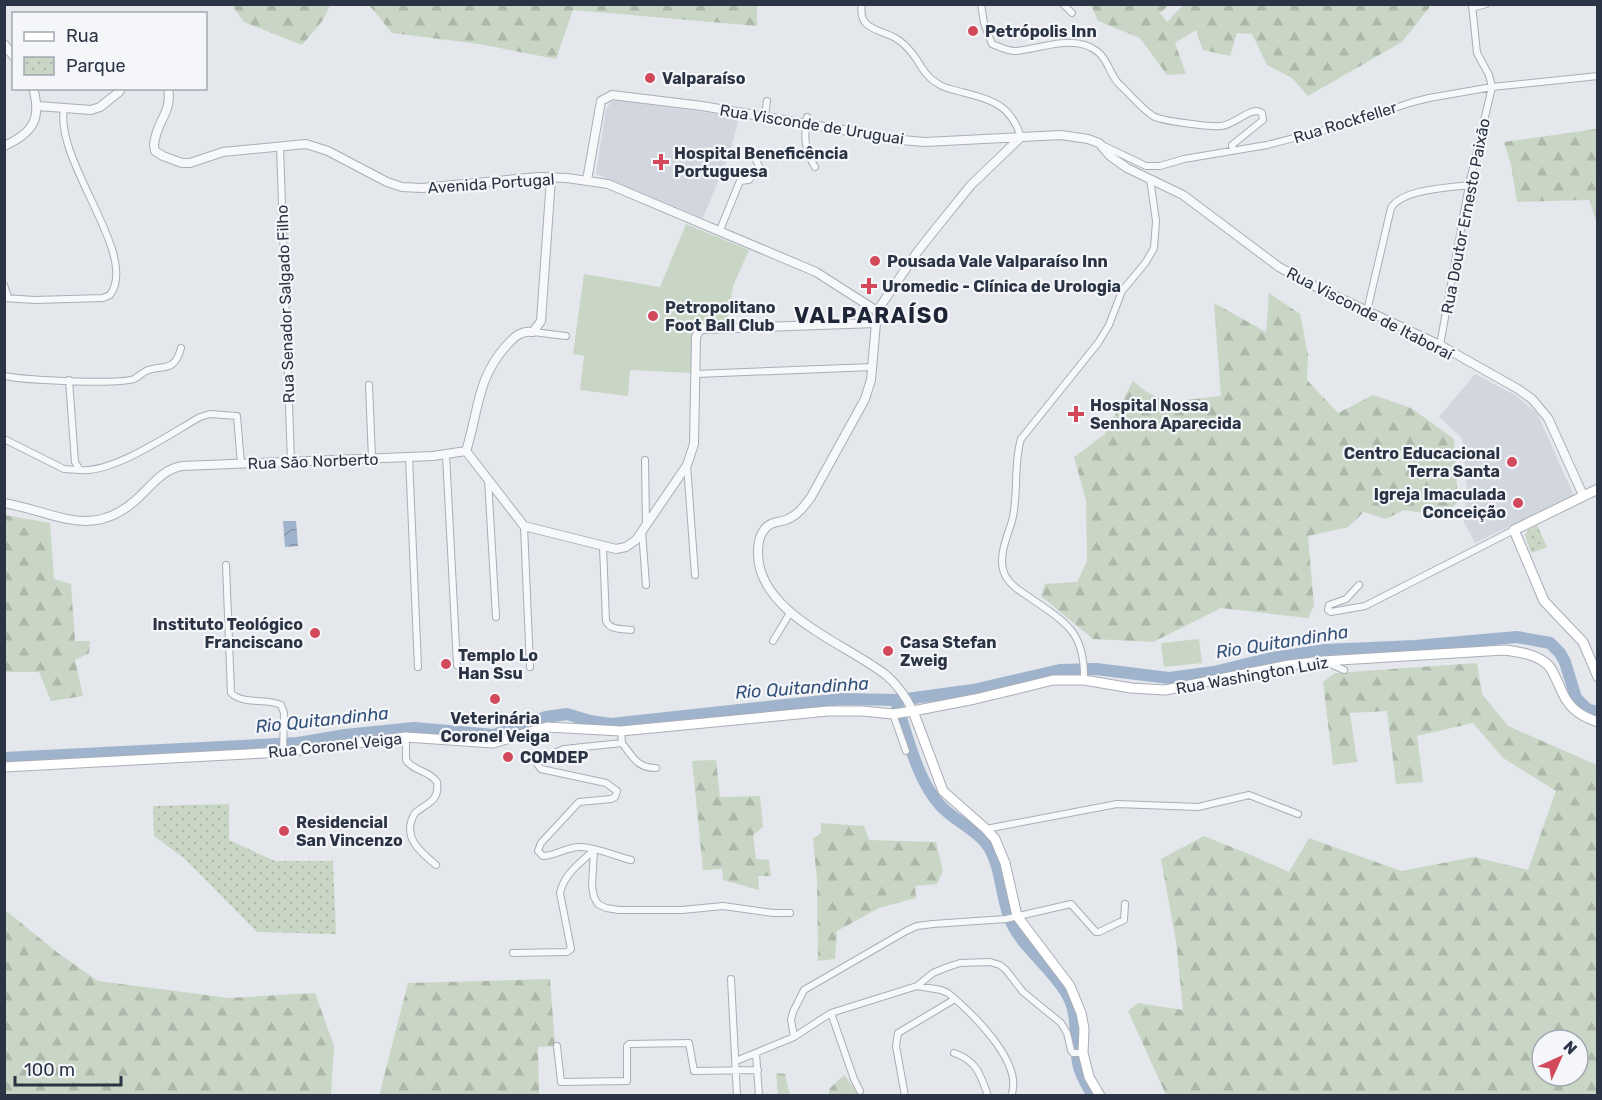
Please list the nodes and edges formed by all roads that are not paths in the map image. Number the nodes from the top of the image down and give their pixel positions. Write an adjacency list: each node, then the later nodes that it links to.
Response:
1 (862, 4): 17 (street)
2 (981, 4): 22 (street)
3 (1063, 4): 6 (street)
4 (1486, 4): 5 (street)
5 (1472, 6): 8 (street)
6 (1072, 13)
7 (1598, 76): 8 (street, Rua Rockfeller)
8 (1492, 87): 22 (street, Rua Rockfeller); 27 (street, Rua Doutor Ernesto Paixão)
9 (34, 90): 13 (street)
10 (120, 90): 14 (street)
11 (168, 90): 20 (street, Avenida Portugal)
12 (767, 101): 15 (street)
13 (38, 106): 14 (street); 19 (street)
14 (64, 108): 30 (street)
15 (765, 116): 16 (street, Rua Visconde de Uruguai); 26 (street, Rua Visconde de Uruguai)
16 (807, 120): 17 (street, Rua Visconde de Uruguai); 23 (street)
17 (1021, 137): 18 (street, Rua Visconde de Itaboraí); 31 (street)
18 (1099, 143): 22 (street, Rua Rockfeller); 25 (street, Rua Visconde de Itaboraí)
19 (4, 146)
20 (280, 147): 24 (street, Avenida Portugal); 49 (street, Rua Senador Salgado Filho)
21 (748, 150): 28 (street)
22 (1233, 152)
23 (815, 167)
24 (551, 178): 26 (street, Avenida Portugal); 34 (street)
25 (1150, 179): 32 (street, Rua Visconde de Itaboraí); 75 (street)
26 (587, 180): 28 (street, Avenida Portugal)
27 (1469, 185): 32 (street); 36 (street, Rua Doutor Ernesto Paixão)
28 (720, 230): 31 (street, Avenida Portugal)
29 (4, 285): 30 (street)
30 (6, 298)
31 (877, 311): 33 (street)
32 (1367, 311): 36 (street, Rua Visconde de Itaboraí)
33 (876, 323): 38 (street); 39 (street)
34 (533, 332): 35 (street); 44 (street)
35 (566, 336)
36 (1440, 345): 55 (street, Rua Visconde de Itaboraí)
37 (181, 348): 41 (street)
38 (872, 367): 39 (street); 65 (street)
39 (696, 374): 51 (street)
40 (4, 376): 41 (street)
41 (69, 380): 52 (street)
42 (369, 385): 47 (street)
43 (4, 439): 52 (street)
44 (466, 451): 45 (street, Rua São Norberto); 53 (street)
45 (446, 455): 46 (street, Rua São Norberto); 70 (street)
46 (410, 457): 47 (street, Rua São Norberto); 72 (street)
47 (372, 459): 49 (street, Rua São Norberto)
48 (645, 460): 58 (street)
49 (291, 462): 50 (street, Rua São Norberto)
50 (241, 464): 52 (street); 56 (street, Rua São Norberto)
51 (687, 465): 58 (street); 62 (street)
52 (80, 470)
53 (488, 478): 57 (street); 66 (street)
54 (1598, 489): 55 (main road)
55 (1583, 495): 59 (main road)
56 (4, 503)
57 (524, 526): 60 (street); 71 (street)
58 (644, 526): 60 (street); 63 (street)
59 (1514, 530): 64 (street); 74 (main road)
60 (603, 547): 67 (street)
61 (226, 565): 83 (street)
62 (695, 575)
63 (646, 585)
64 (1359, 585)
65 (790, 612): 68 (street); 76 (street)
66 (496, 617)
67 (631, 630)
68 (773, 641)
69 (1323, 661): 73 (street); 75 (main road, Rua Washington Luiz); 78 (main road, Rua Washington Luiz)
70 (457, 665)
71 (530, 666)
72 (418, 667)
73 (1344, 670)
74 (1598, 677)
75 (1084, 680): 76 (main road, Rua Washington Luiz)
76 (914, 711): 77 (main road, Rua Coronel Veiga); 87 (main road)
77 (893, 714): 79 (main road, Rua Coronel Veiga); 82 (street)
78 (1598, 722)
79 (621, 731): 80 (main road, Rua Coronel Veiga); 81 (street)
80 (406, 737): 83 (main road, Rua Coronel Veiga); 90 (street)
81 (622, 743): 85 (street); 88 (street)
82 (906, 751)
83 (283, 752): 84 (main road, Rua Coronel Veiga)
84 (4, 767)
85 (656, 768)
86 (1298, 814): 87 (street)
87 (986, 829): 93 (main road)
88 (594, 850): 89 (street); 92 (street); 94 (street)
89 (631, 860)
90 (436, 865)
91 (1125, 904): 93 (street)
92 (790, 914)
93 (1017, 916): 99 (street); 103 (main road)
94 (513, 953)
95 (731, 979): 104 (street)
96 (917, 986): 97 (street); 98 (street); 103 (street)
97 (955, 999): 110 (street); 112 (street)
98 (831, 1013): 99 (street); 107 (street)
99 (794, 1037): 101 (street)
100 (558, 1046): 105 (street)
101 (756, 1053): 104 (street); 106 (street)
102 (954, 1053): 111 (street)
103 (1078, 1053): 113 (main road)
104 (736, 1061): 105 (street)
105 (736, 1070): 106 (street); 108 (street)
106 (758, 1070): 109 (street)
107 (860, 1091)
108 (737, 1095)
109 (759, 1095)
110 (905, 1095)
111 (988, 1095)
112 (1011, 1095)
113 (1100, 1095)

